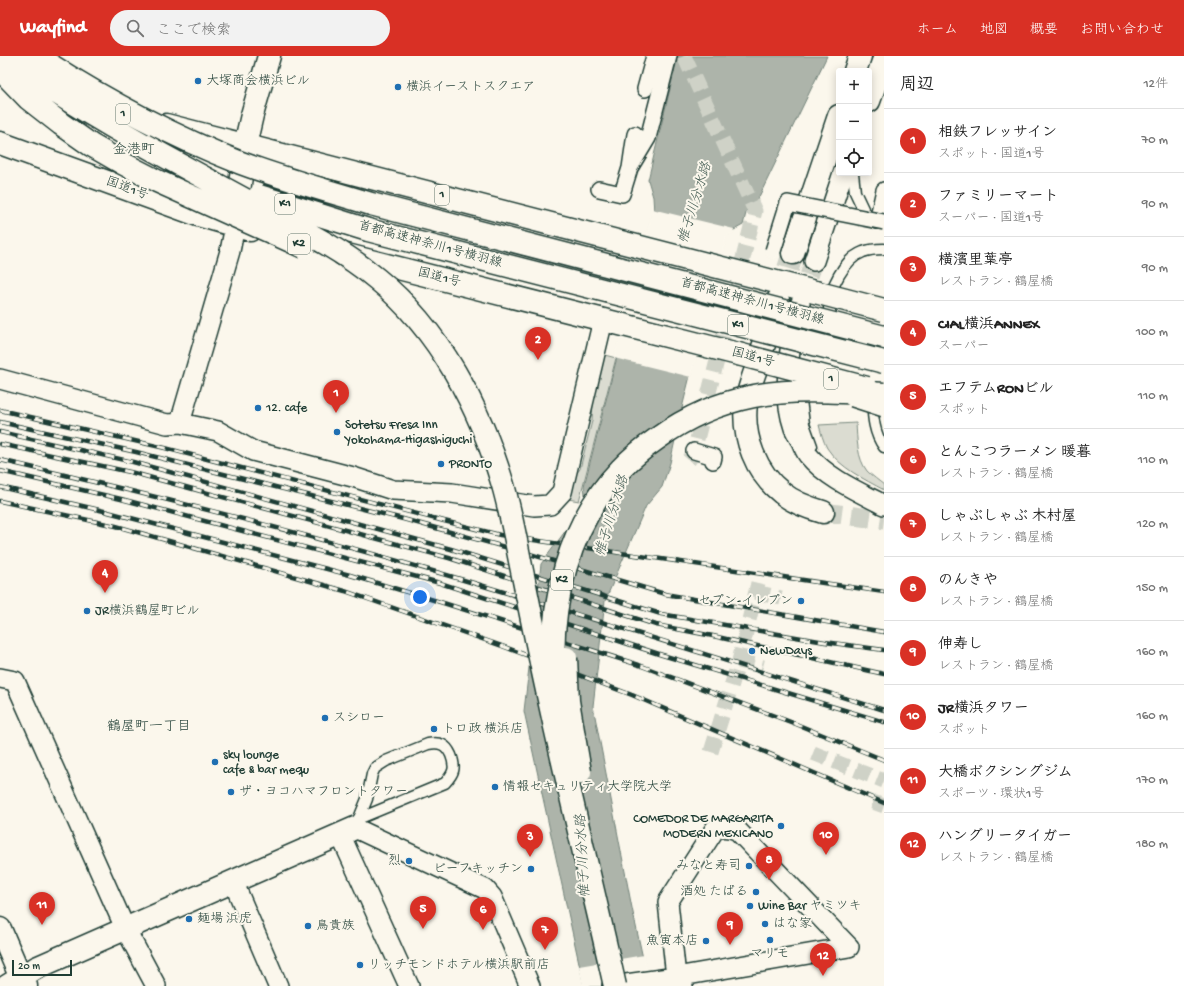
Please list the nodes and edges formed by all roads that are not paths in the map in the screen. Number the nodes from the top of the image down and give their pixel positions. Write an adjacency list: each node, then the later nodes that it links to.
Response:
1 (10, 56): 58 (main road, K2, bridge)
2 (36, 56): 30 (main road, 首都高速神奈川1号横羽線 / K1, bridge)
3 (269, 56): 15 (main road)
4 (654, 56): 10 (street)
5 (669, 56): 16 (street)
6 (860, 56): 8 (main road)
7 (884, 59): 11 (main road)
8 (856, 68)
9 (0, 79): 15 (main road, 1); 32 (main road, 首都高速神奈川1号横羽線 / K1, bridge); 56 (main road, K2, bridge)
10 (644, 80)
11 (872, 93)
12 (836, 123): 24 (main road)
13 (635, 134): 16 (street)
14 (0, 143): 22 (main road, 国道1号 / 1)
15 (245, 145): 22 (main road); 26 (main road, 1)
16 (630, 168): 19 (street)
17 (842, 176): 25 (street)
18 (853, 176): 21 (lane)
19 (599, 189)
20 (884, 190): 21 (street)
21 (882, 224): 24 (street, bridge)
22 (235, 226): 29 (main road, 国道1号 / 1); 38 (street)
23 (884, 249): 31 (lane)
24 (783, 252)
25 (814, 261)
26 (807, 298): 28 (main road, 1, bridge); 42 (street)
27 (778, 300): 44 (main road)
28 (884, 310)
29 (612, 322): 33 (main road, 国道1号 / 1, bridge); 38 (street)
30 (884, 337)
31 (884, 355)
32 (884, 362)
33 (778, 365): 35 (main road, 国道1号 / 1, bridge); 36 (street, bridge)
34 (0, 379): 38 (street)
35 (884, 393): 57 (main road, K2, bridge)
36 (884, 407)
37 (884, 410): 59 (main road, K2, bridge)
38 (180, 423)
39 (884, 447): 42 (lane)
40 (695, 457): 41 (street)
41 (712, 461)
42 (848, 486): 43 (street)
43 (884, 505)
44 (823, 512)
45 (0, 678): 48 (street)
46 (351, 827): 46 (lane); 47 (main road); 54 (street); 55 (street)
47 (233, 881): 48 (main road); 53 (street)
48 (125, 928): 51 (main road); 52 (street)
49 (0, 929): 51 (main road)
50 (674, 981): 50 (street); 58 (street)
51 (18, 983)
52 (156, 986)
53 (278, 986)
54 (409, 986)
55 (530, 986)
56 (600, 986)
57 (604, 986)
58 (614, 986)
59 (623, 986)

